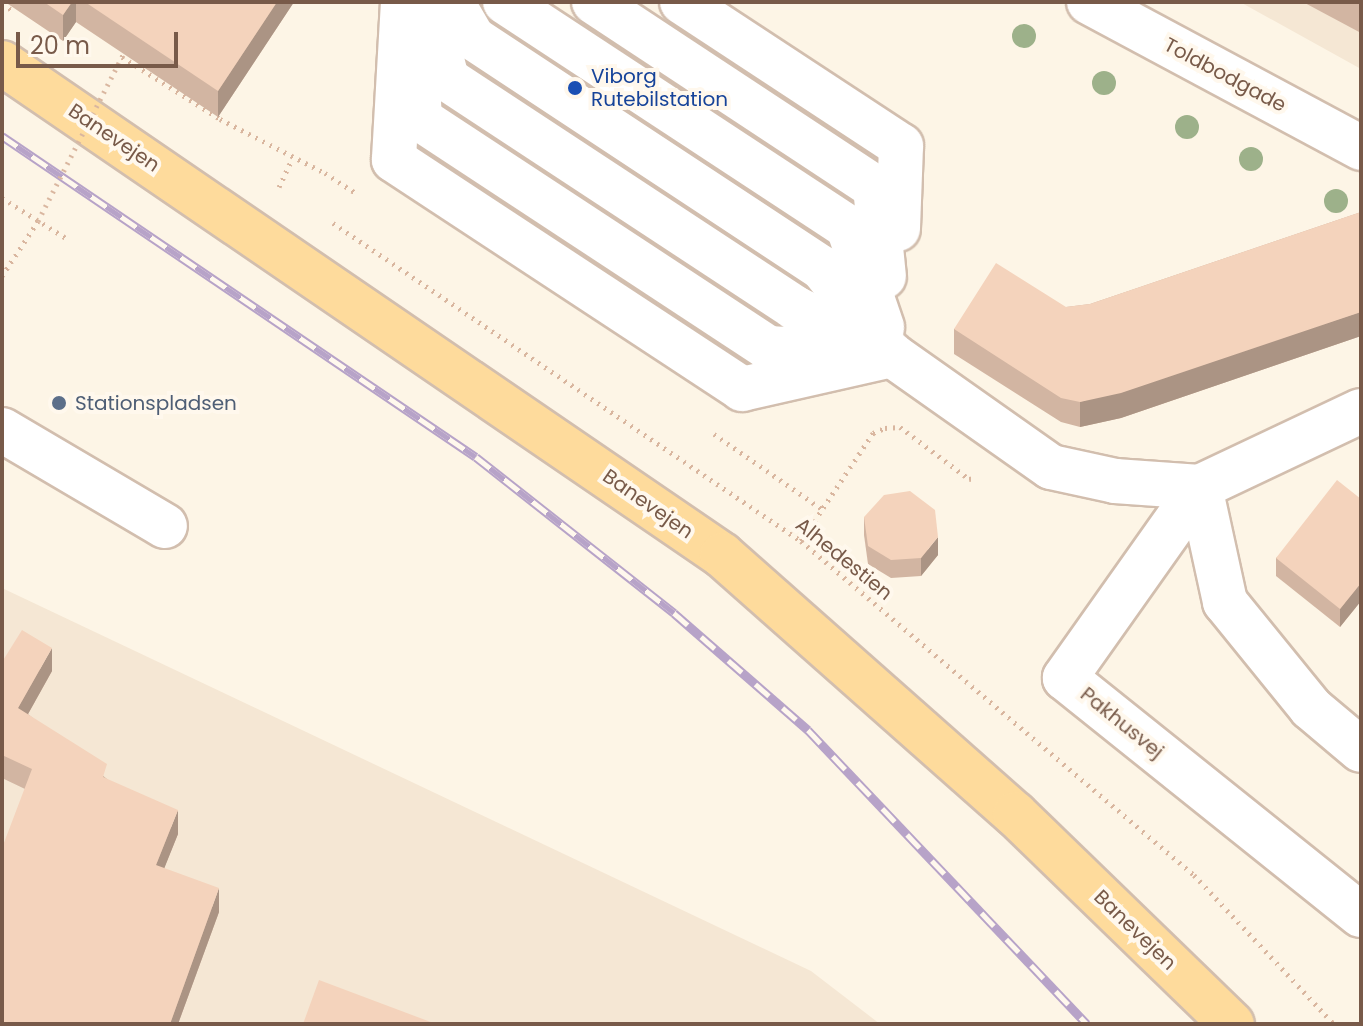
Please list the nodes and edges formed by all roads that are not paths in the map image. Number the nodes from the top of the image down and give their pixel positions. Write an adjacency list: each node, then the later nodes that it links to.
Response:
1 (403, 2): 11 (street)
2 (413, 2): 11 (street)
3 (427, 2): 11 (street)
4 (452, 2): 11 (street)
5 (505, 2): 11 (street)
6 (594, 2): 11 (street)
7 (682, 2): 11 (street)
8 (1089, 2): 10 (street, Toldbodgade)
9 (2, 63): 18 (main road, Banevejen)
10 (1361, 148)
11 (892, 355): 14 (street, Pakhusvej)
12 (1361, 411): 14 (street, Pakhusvej)
13 (2, 430): 15 (street)
14 (1200, 487): 16 (street); 17 (street, Pakhusvej)
15 (165, 526)
16 (1361, 750)
17 (1361, 915)
18 (1232, 1024)

